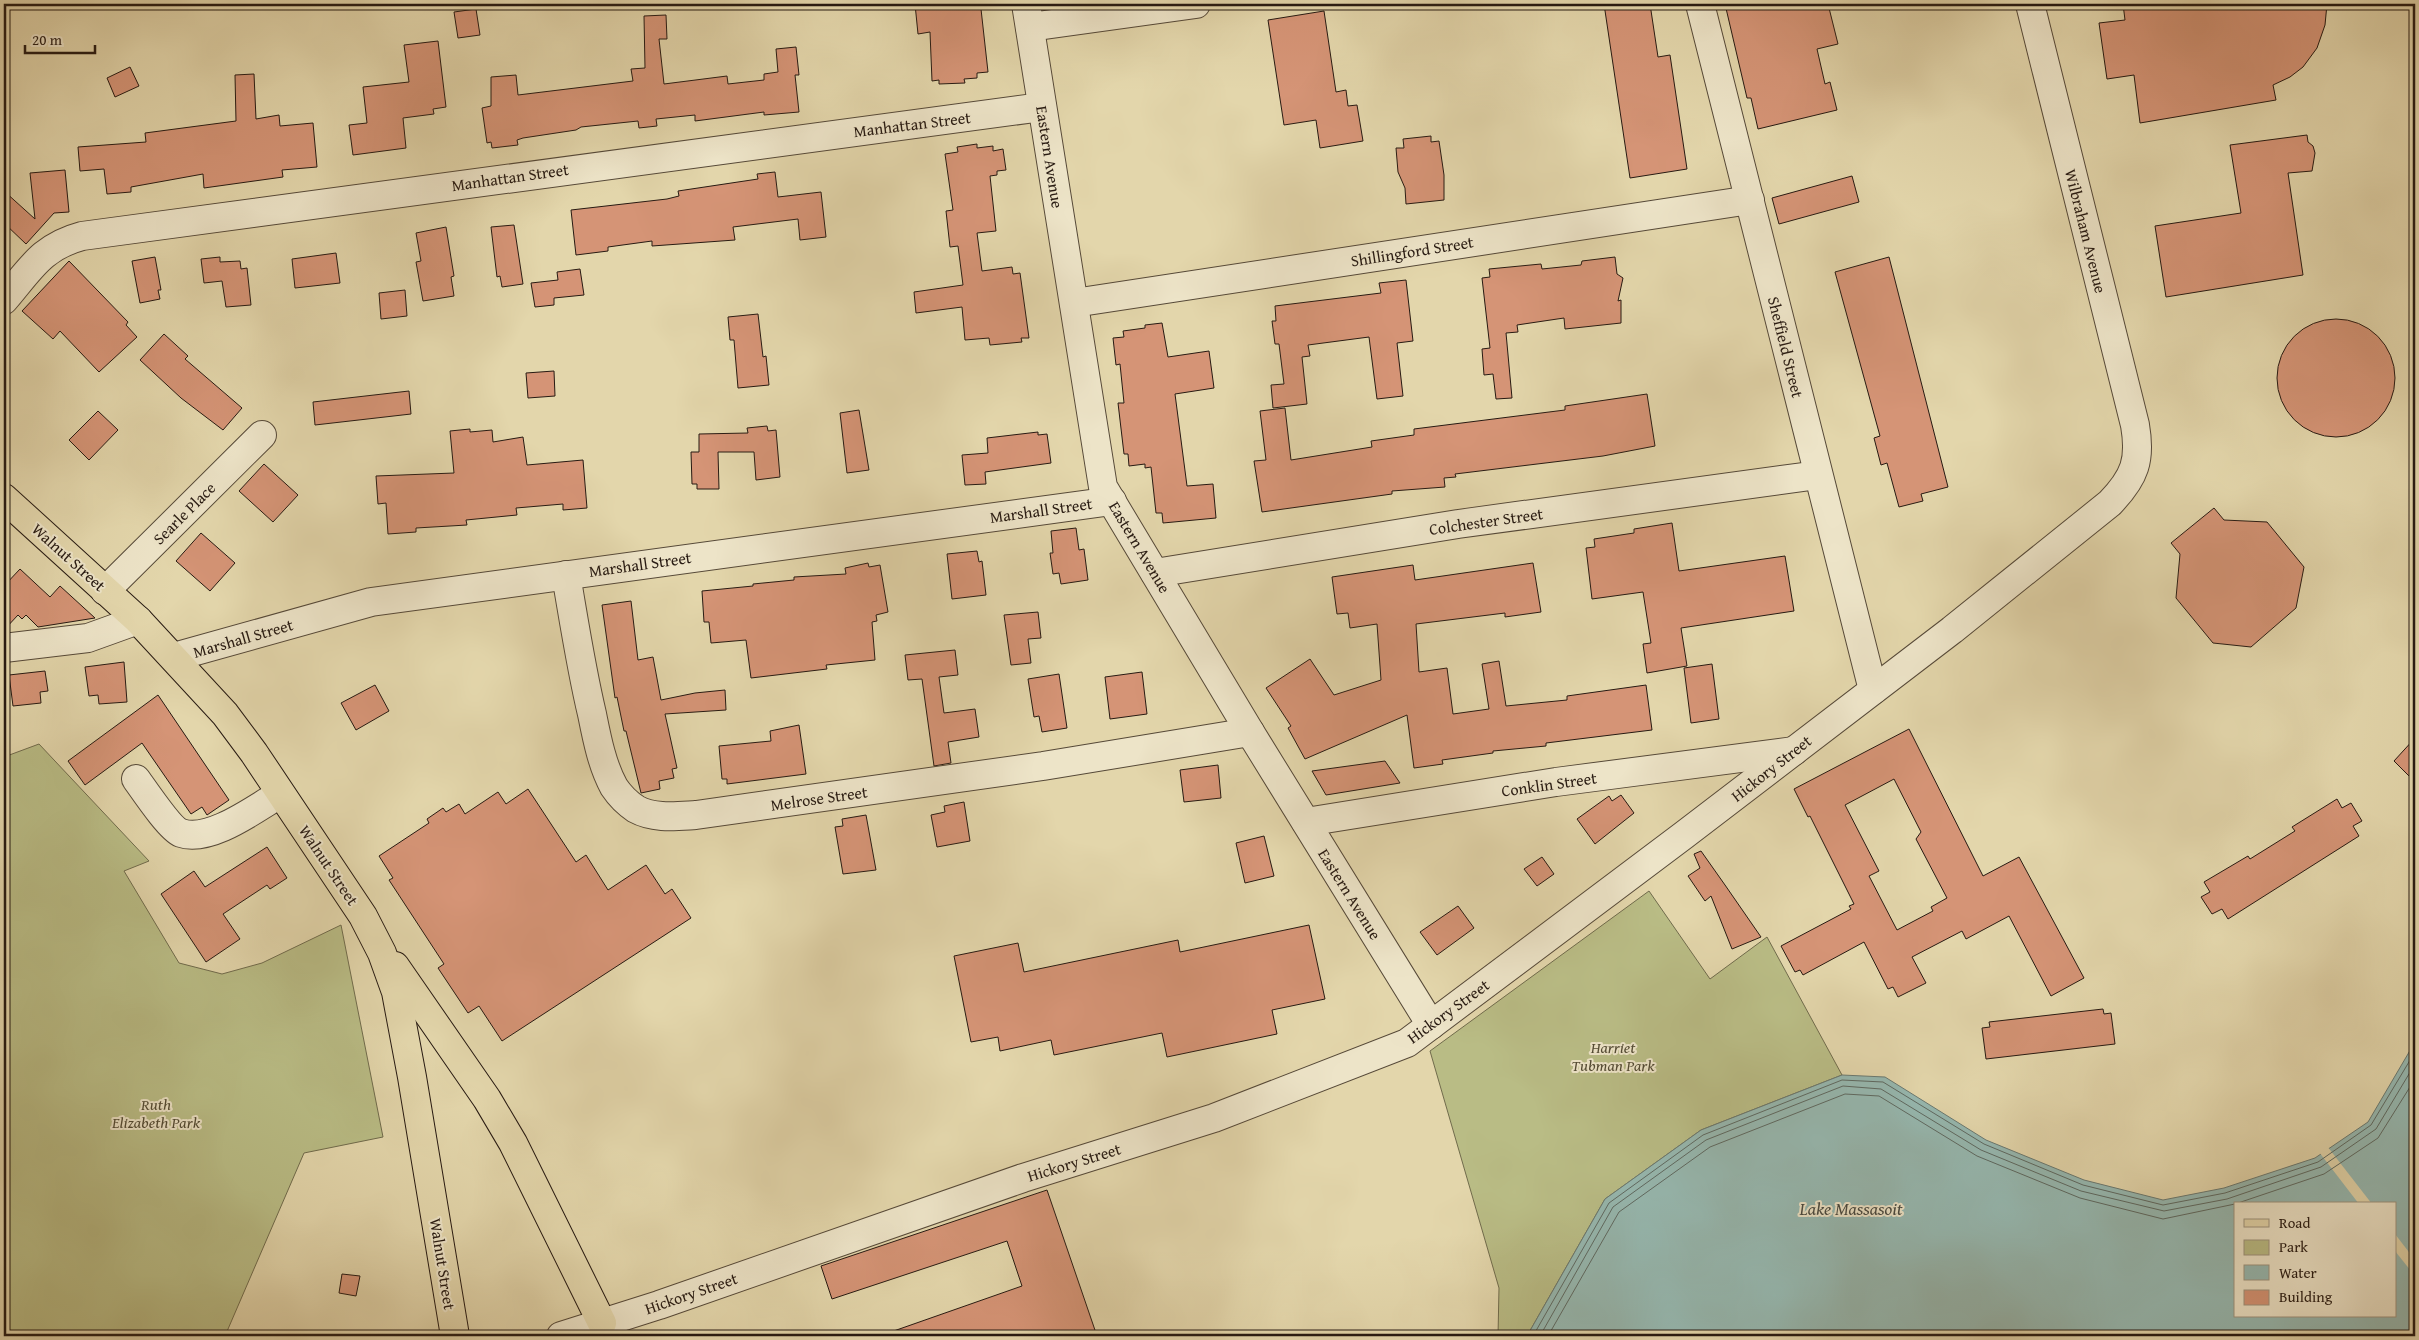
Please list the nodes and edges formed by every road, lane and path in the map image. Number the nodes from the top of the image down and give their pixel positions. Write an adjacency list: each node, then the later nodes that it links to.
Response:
1 (1196, 4): 4 (street)
2 (1700, 4): 6 (street, Sheffield Street)
3 (2030, 4): 10 (street, Wilbraham Avenue)
4 (1028, 15): 5 (street, Eastern Avenue)
5 (1042, 107): 7 (street, Manhattan Street); 8 (street, Eastern Avenue)
6 (1750, 200): 8 (street, Shillingford Street); 11 (street, Sheffield Street)
7 (4, 300)
8 (1074, 303): 13 (street, Eastern Avenue)
9 (262, 435): 16 (street, Searle Place)
10 (2137, 459): 20 (street, Hickory Street)
11 (1818, 475): 14 (street, Colchester Street); 20 (street, Sheffield Street)
12 (4, 498): 16 (main road, Walnut Street)
13 (1112, 501): 14 (street, Eastern Avenue); 15 (street, Marshall Street)
14 (1155, 573): 21 (street, Eastern Avenue)
15 (566, 575): 19 (street, Marshall Street); 21 (street, Melrose Street)
16 (105, 591): 17 (main road, Walnut Street)
17 (138, 620): 18 (street); 19 (main road, Walnut Street)
18 (4, 648)
19 (174, 657): 24 (main road, Walnut Street)
20 (1873, 690): 22 (street, Hickory Street)
21 (1250, 732): 25 (street, Eastern Avenue)
22 (1794, 751): 25 (street, Conklin Street); 27 (street, Hickory Street)
23 (136, 779): 24 (street)
24 (280, 794): 26 (main road, Walnut Street)
25 (1306, 822): 27 (street, Eastern Avenue)
26 (373, 934): 28 (main road); 29 (main road, Walnut Street)
27 (1431, 1025): 28 (street, Hickory Street)
28 (602, 1323): 30 (street, Hickory Street)
29 (454, 1336)
30 (560, 1336)

